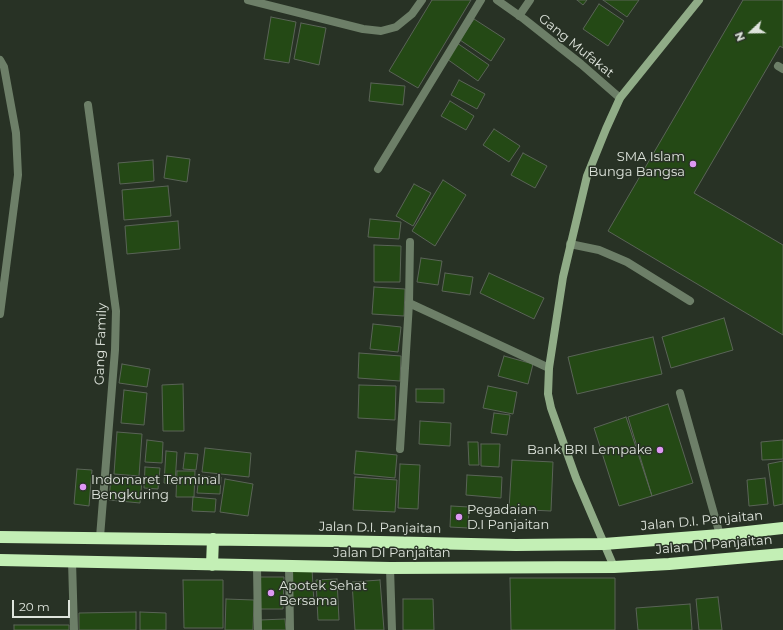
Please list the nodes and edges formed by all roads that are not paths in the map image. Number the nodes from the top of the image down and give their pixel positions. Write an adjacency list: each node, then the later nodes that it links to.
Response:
1 (248, 0): 2 (street)
2 (422, 0)
3 (481, 0): 11 (street)
4 (497, 0): 7 (street, Gang Mufakat)
5 (530, 0): 7 (street)
6 (699, 0): 9 (street)
7 (519, 16): 9 (street, Gang Mufakat)
8 (0, 60): 16 (street)
9 (620, 98): 13 (street)
10 (88, 106): 23 (street, Gang Family)
11 (378, 169)
12 (410, 242): 15 (street)
13 (570, 244): 14 (street); 17 (street)
14 (690, 302)
15 (409, 303): 17 (street); 19 (street)
16 (0, 314)
17 (549, 368): 25 (street)
18 (680, 393): 21 (street)
19 (400, 449)
20 (783, 528): 21 (highway, Jalan D.I. Panjaitan)
21 (720, 535): 25 (highway, Jalan D.I. Panjaitan)
22 (0, 536): 23 (highway, Jalan D.I. Panjaitan)
23 (100, 537): 24 (highway, Jalan D.I. Panjaitan)
24 (213, 539): 25 (highway, Jalan D.I. Panjaitan); 29 (highway)
25 (604, 544): 32 (street)
26 (783, 554): 32 (highway, Jalan DI Panjaitan)
27 (0, 560): 28 (highway, Jalan DI Panjaitan)
28 (72, 561): 29 (highway, Jalan DI Panjaitan); 34 (street)
29 (212, 565): 30 (highway, Jalan DI Panjaitan)
30 (257, 566): 31 (highway, Jalan DI Panjaitan); 35 (street)
31 (289, 566): 33 (highway, Jalan DI Panjaitan); 36 (street)
32 (614, 567): 33 (highway, Jalan DI Panjaitan)
33 (390, 568): 37 (street)
34 (74, 630)
35 (258, 630)
36 (290, 630)
37 (392, 630)

